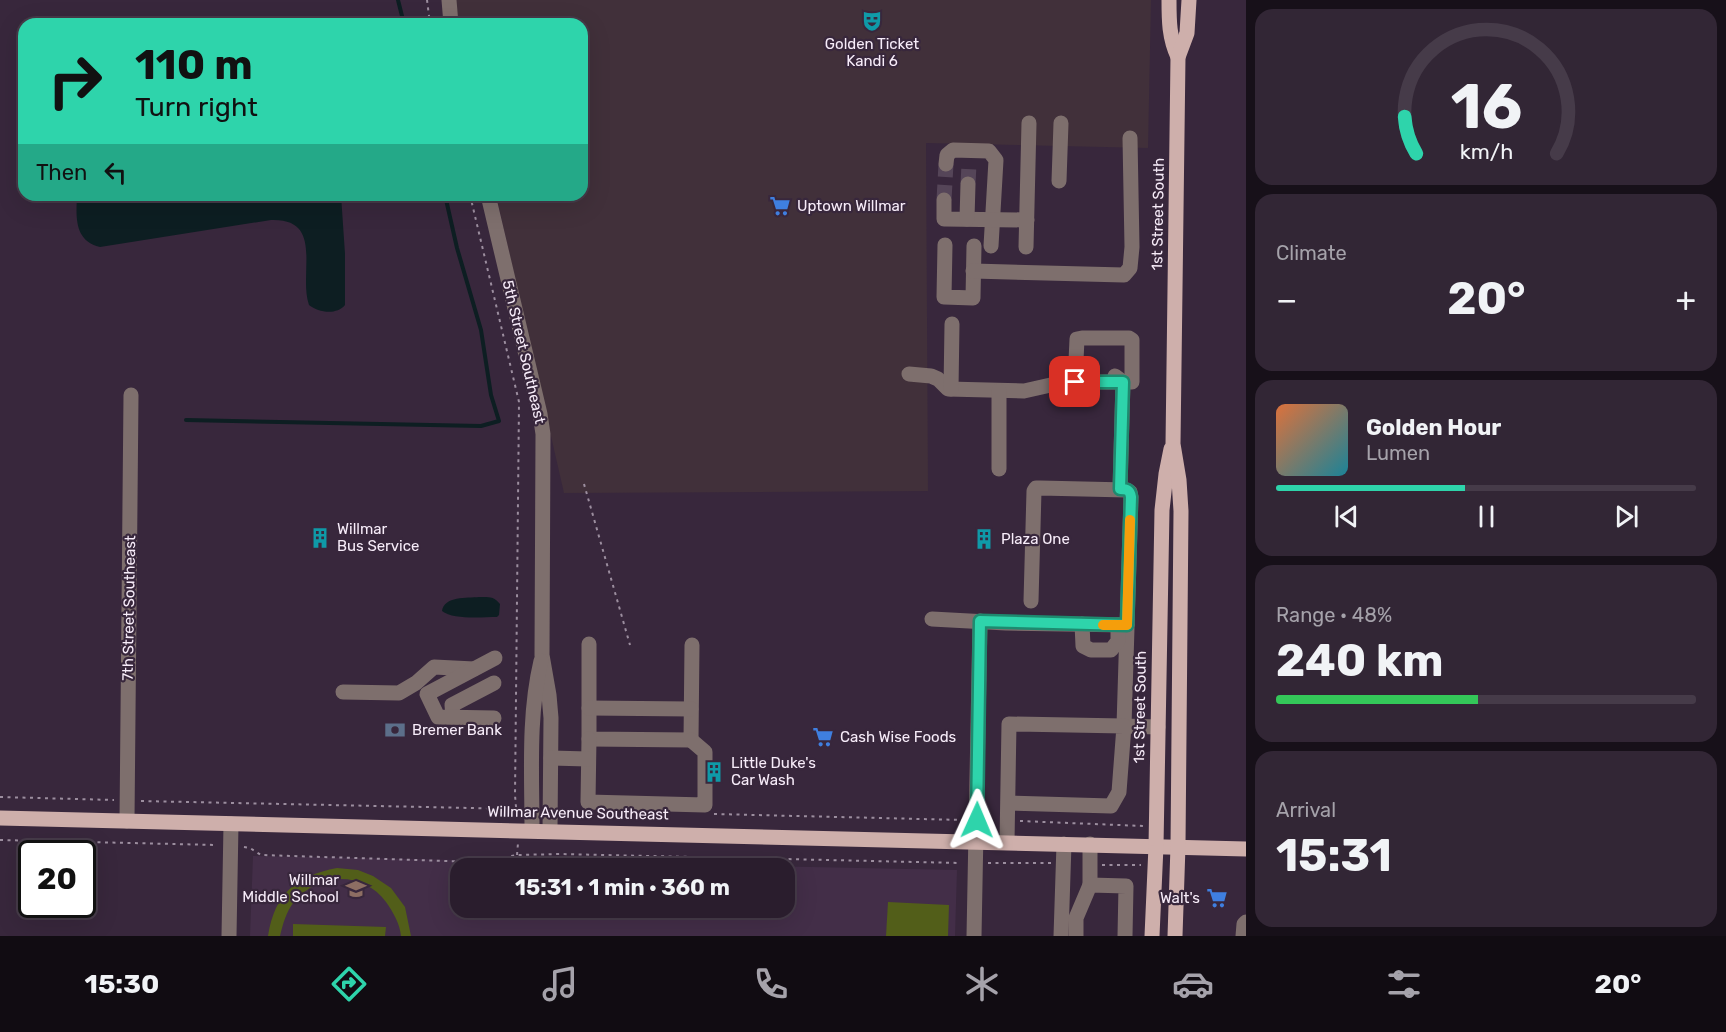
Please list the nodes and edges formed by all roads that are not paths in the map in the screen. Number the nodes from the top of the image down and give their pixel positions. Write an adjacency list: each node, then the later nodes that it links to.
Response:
1 (449, 0): 4 (street)
2 (1169, 0): 5 (main road, 1st Street South)
3 (1189, 0): 5 (main road, 1st Street South)
4 (450, 18)
5 (1178, 57): 29 (main road, 1st Street South)
6 (1029, 123): 16 (street)
7 (1061, 123): 10 (street)
8 (1130, 138): 21 (street)
9 (946, 164): 15 (street)
10 (1059, 181)
11 (969, 183): 14 (street)
12 (944, 200): 14 (street)
13 (489, 201): 39 (street, 5th Street Southeast)
14 (967, 219): 15 (street)
15 (993, 220): 16 (street); 19 (street)
16 (1027, 220): 20 (street)
17 (945, 245): 21 (street)
18 (974, 246): 21 (street)
19 (991, 246)
20 (1026, 247)
21 (974, 272)
22 (952, 324): 26 (street)
23 (909, 374): 26 (street)
24 (1075, 378): 25 (street); 25 (street); 27 (street)
25 (1123, 382): 31 (street)
26 (951, 389): 27 (street)
27 (999, 391): 30 (street)
28 (131, 395): 56 (street, 7th Street Southeast)
29 (1173, 444): 49 (main road, 1st Street South); 65 (main road, 1st Street South)
30 (999, 469)
31 (1120, 489): 32 (street); 36 (street)
32 (1031, 601)
33 (932, 619): 34 (street)
34 (980, 621): 35 (street); 60 (street)
35 (1082, 624): 36 (street); 36 (street)
36 (1122, 625): 48 (street)
37 (589, 644): 44 (street)
38 (692, 645): 45 (street)
39 (542, 656): 52 (street, 5th Street Southeast); 58 (street, 5th Street Southeast)
40 (495, 658): 41 (street)
41 (474, 669): 43 (street); 46 (street)
42 (494, 683): 46 (street)
43 (342, 692)
44 (589, 708): 45 (street); 50 (street)
45 (691, 709): 51 (street)
46 (453, 717): 47 (street)
47 (494, 718)
48 (1124, 726): 49 (street); 54 (street); 54 (street)
49 (1158, 727): 64 (main road, 1st Street South)
50 (589, 740): 51 (street); 53 (street)
51 (691, 740): 53 (street)
52 (550, 758): 53 (street); 59 (street, 5th Street Southeast)
53 (588, 759)
54 (1008, 804): 61 (street)
55 (0, 818): 56 (main road, Willmar Avenue Southeast)
56 (127, 821): 57 (main road, Willmar Avenue Southeast)
57 (231, 824): 58 (main road, Willmar Avenue Southeast); 69 (street)
58 (525, 830): 59 (main road, Willmar Avenue Southeast)
59 (550, 831): 60 (main road, Willmar Avenue Southeast)
60 (977, 841): 61 (main road, Willmar Avenue Southeast); 70 (street)
61 (1007, 842): 62 (main road, Willmar Avenue Southeast)
62 (1064, 844): 63 (main road, Willmar Avenue Southeast); 71 (street)
63 (1090, 844): 64 (main road, Willmar Avenue Southeast); 67 (street)
64 (1156, 846): 65 (main road, Willmar Avenue Southeast); 74 (main road, 1st Street South)
65 (1178, 846): 66 (main road, Willmar Avenue Southeast); 75 (main road, 1st Street South)
66 (1246, 849)
67 (1090, 885): 72 (street); 73 (street)
68 (1246, 922): 76 (street)
69 (229, 936)
70 (974, 936)
71 (1061, 936)
72 (1076, 936)
73 (1125, 936)
74 (1152, 936)
75 (1175, 936)
76 (1244, 936)

